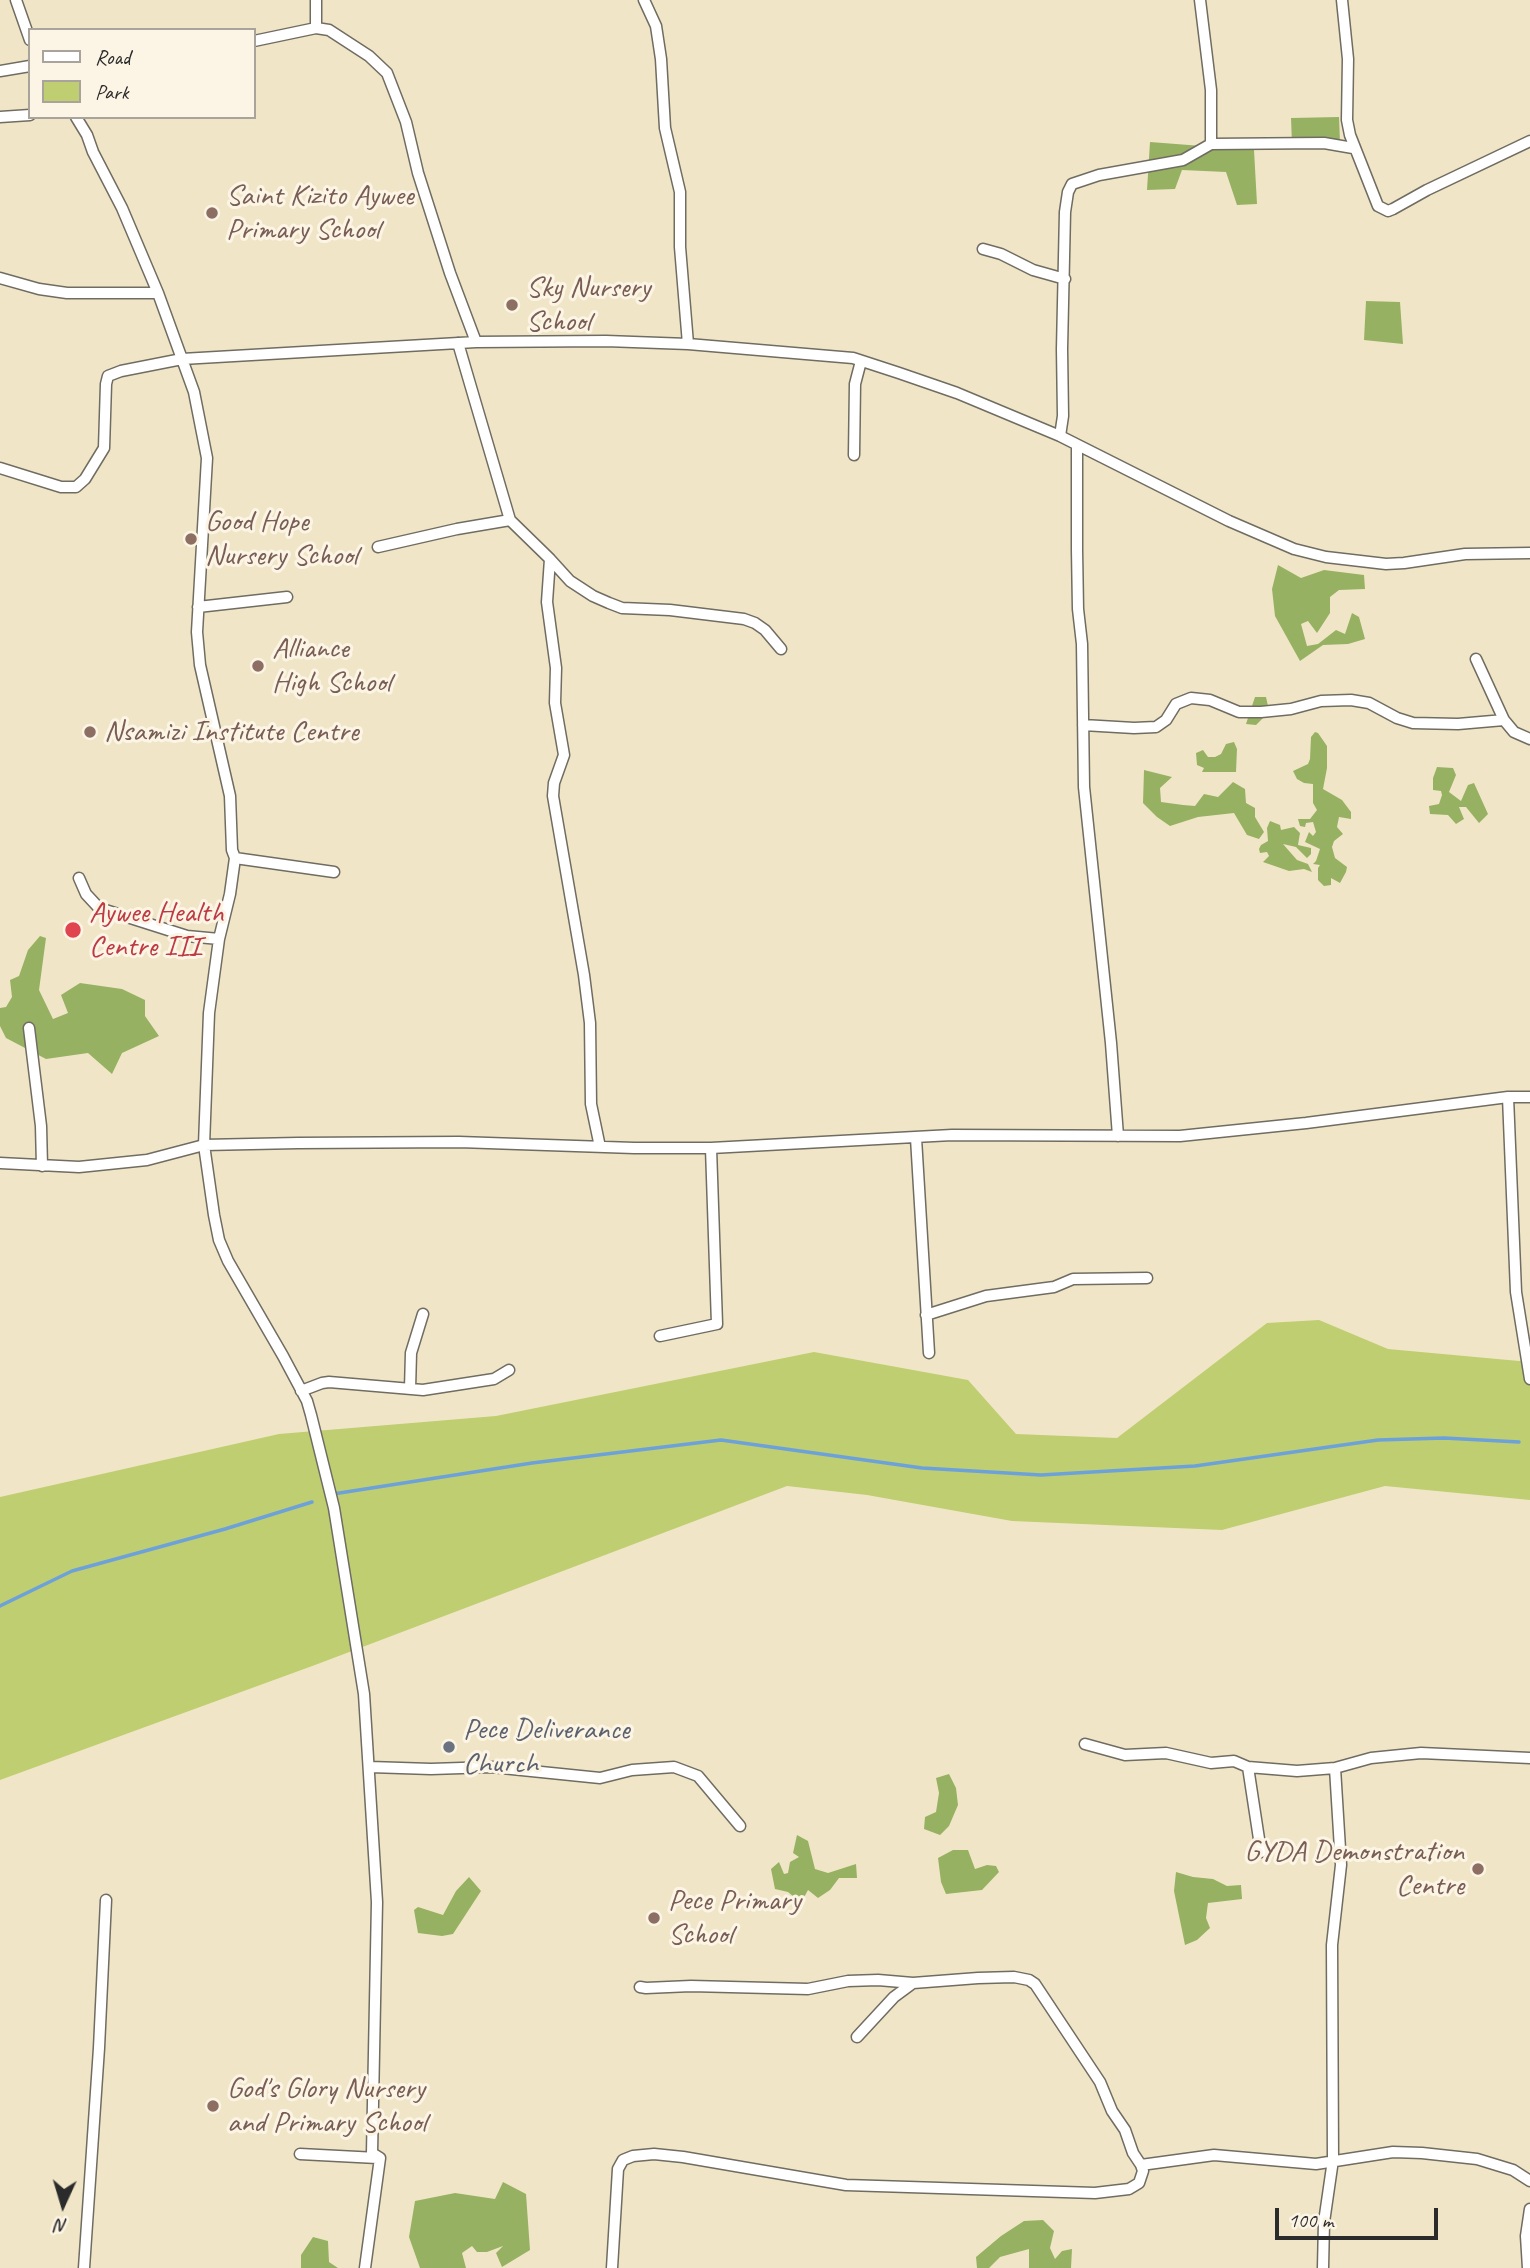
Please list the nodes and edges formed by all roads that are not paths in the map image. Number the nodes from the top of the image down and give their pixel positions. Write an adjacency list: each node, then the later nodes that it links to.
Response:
1 (16, 0): 7 (street)
2 (316, 0): 6 (street)
3 (644, 0): 23 (street)
4 (1200, 0): 15 (street)
5 (1342, 0): 16 (street)
6 (316, 28): 8 (street); 21 (street)
7 (28, 34)
8 (256, 41)
9 (28, 66): 10 (street)
10 (0, 71)
11 (28, 115): 12 (street)
12 (0, 117)
13 (77, 119): 20 (street)
14 (1530, 141): 16 (street)
15 (1211, 144): 16 (street); 19 (street)
16 (1353, 148)
17 (983, 250): 19 (street)
18 (0, 278): 20 (street)
19 (1065, 279): 26 (street)
20 (158, 293): 24 (street)
21 (476, 342): 22 (street); 23 (street)
22 (458, 343): 24 (street); 30 (street)
23 (688, 344): 25 (street)
24 (182, 359): 29 (street); 35 (street)
25 (861, 361): 26 (street); 28 (street)
26 (1060, 436): 27 (street)
27 (1077, 444): 32 (street); 39 (street)
28 (854, 455)
29 (0, 468)
30 (510, 520): 31 (street); 33 (street)
31 (378, 547)
32 (1530, 553)
33 (550, 559): 36 (street); 51 (street)
34 (286, 597): 35 (street)
35 (198, 607): 41 (street)
36 (781, 649)
37 (1476, 659): 38 (street)
38 (1504, 720): 39 (street); 40 (street)
39 (1083, 725): 48 (street)
40 (1530, 739)
41 (235, 858): 42 (street); 44 (street)
42 (334, 872)
43 (79, 878): 44 (street)
44 (219, 939): 50 (street)
45 (29, 1028): 54 (street)
46 (1508, 1097): 47 (street); 48 (street); 61 (street)
47 (1530, 1097)
48 (1118, 1136): 49 (street)
49 (916, 1138): 52 (street); 57 (street)
50 (204, 1146): 51 (street); 54 (street); 63 (street)
51 (600, 1147): 52 (street)
52 (711, 1148): 58 (street)
53 (0, 1163): 54 (street)
54 (42, 1166)
55 (1146, 1278): 57 (street)
56 (423, 1314): 62 (street)
57 (926, 1315): 59 (street)
58 (660, 1336)
59 (929, 1353)
60 (509, 1370): 62 (street)
61 (1530, 1379)
62 (410, 1389): 63 (street)
63 (301, 1391): 66 (street)
64 (1085, 1744): 67 (street)
65 (1530, 1758): 68 (street)
66 (370, 1767): 69 (street); 76 (street)
67 (1248, 1767): 68 (street); 70 (street)
68 (1335, 1768): 77 (street)
69 (740, 1826)
70 (1261, 1852)
71 (106, 1900): 81 (street)
72 (913, 1983): 73 (street); 74 (street); 78 (street)
73 (640, 1987)
74 (857, 2037)
75 (300, 2154): 76 (street)
76 (380, 2158): 82 (street)
77 (1333, 2161): 78 (street); 79 (street); 84 (street)
78 (1141, 2165): 83 (street)
79 (1530, 2181)
80 (1530, 2209): 85 (street)
81 (84, 2268)
82 (365, 2268)
83 (612, 2268)
84 (1323, 2268)
85 (1528, 2268)

